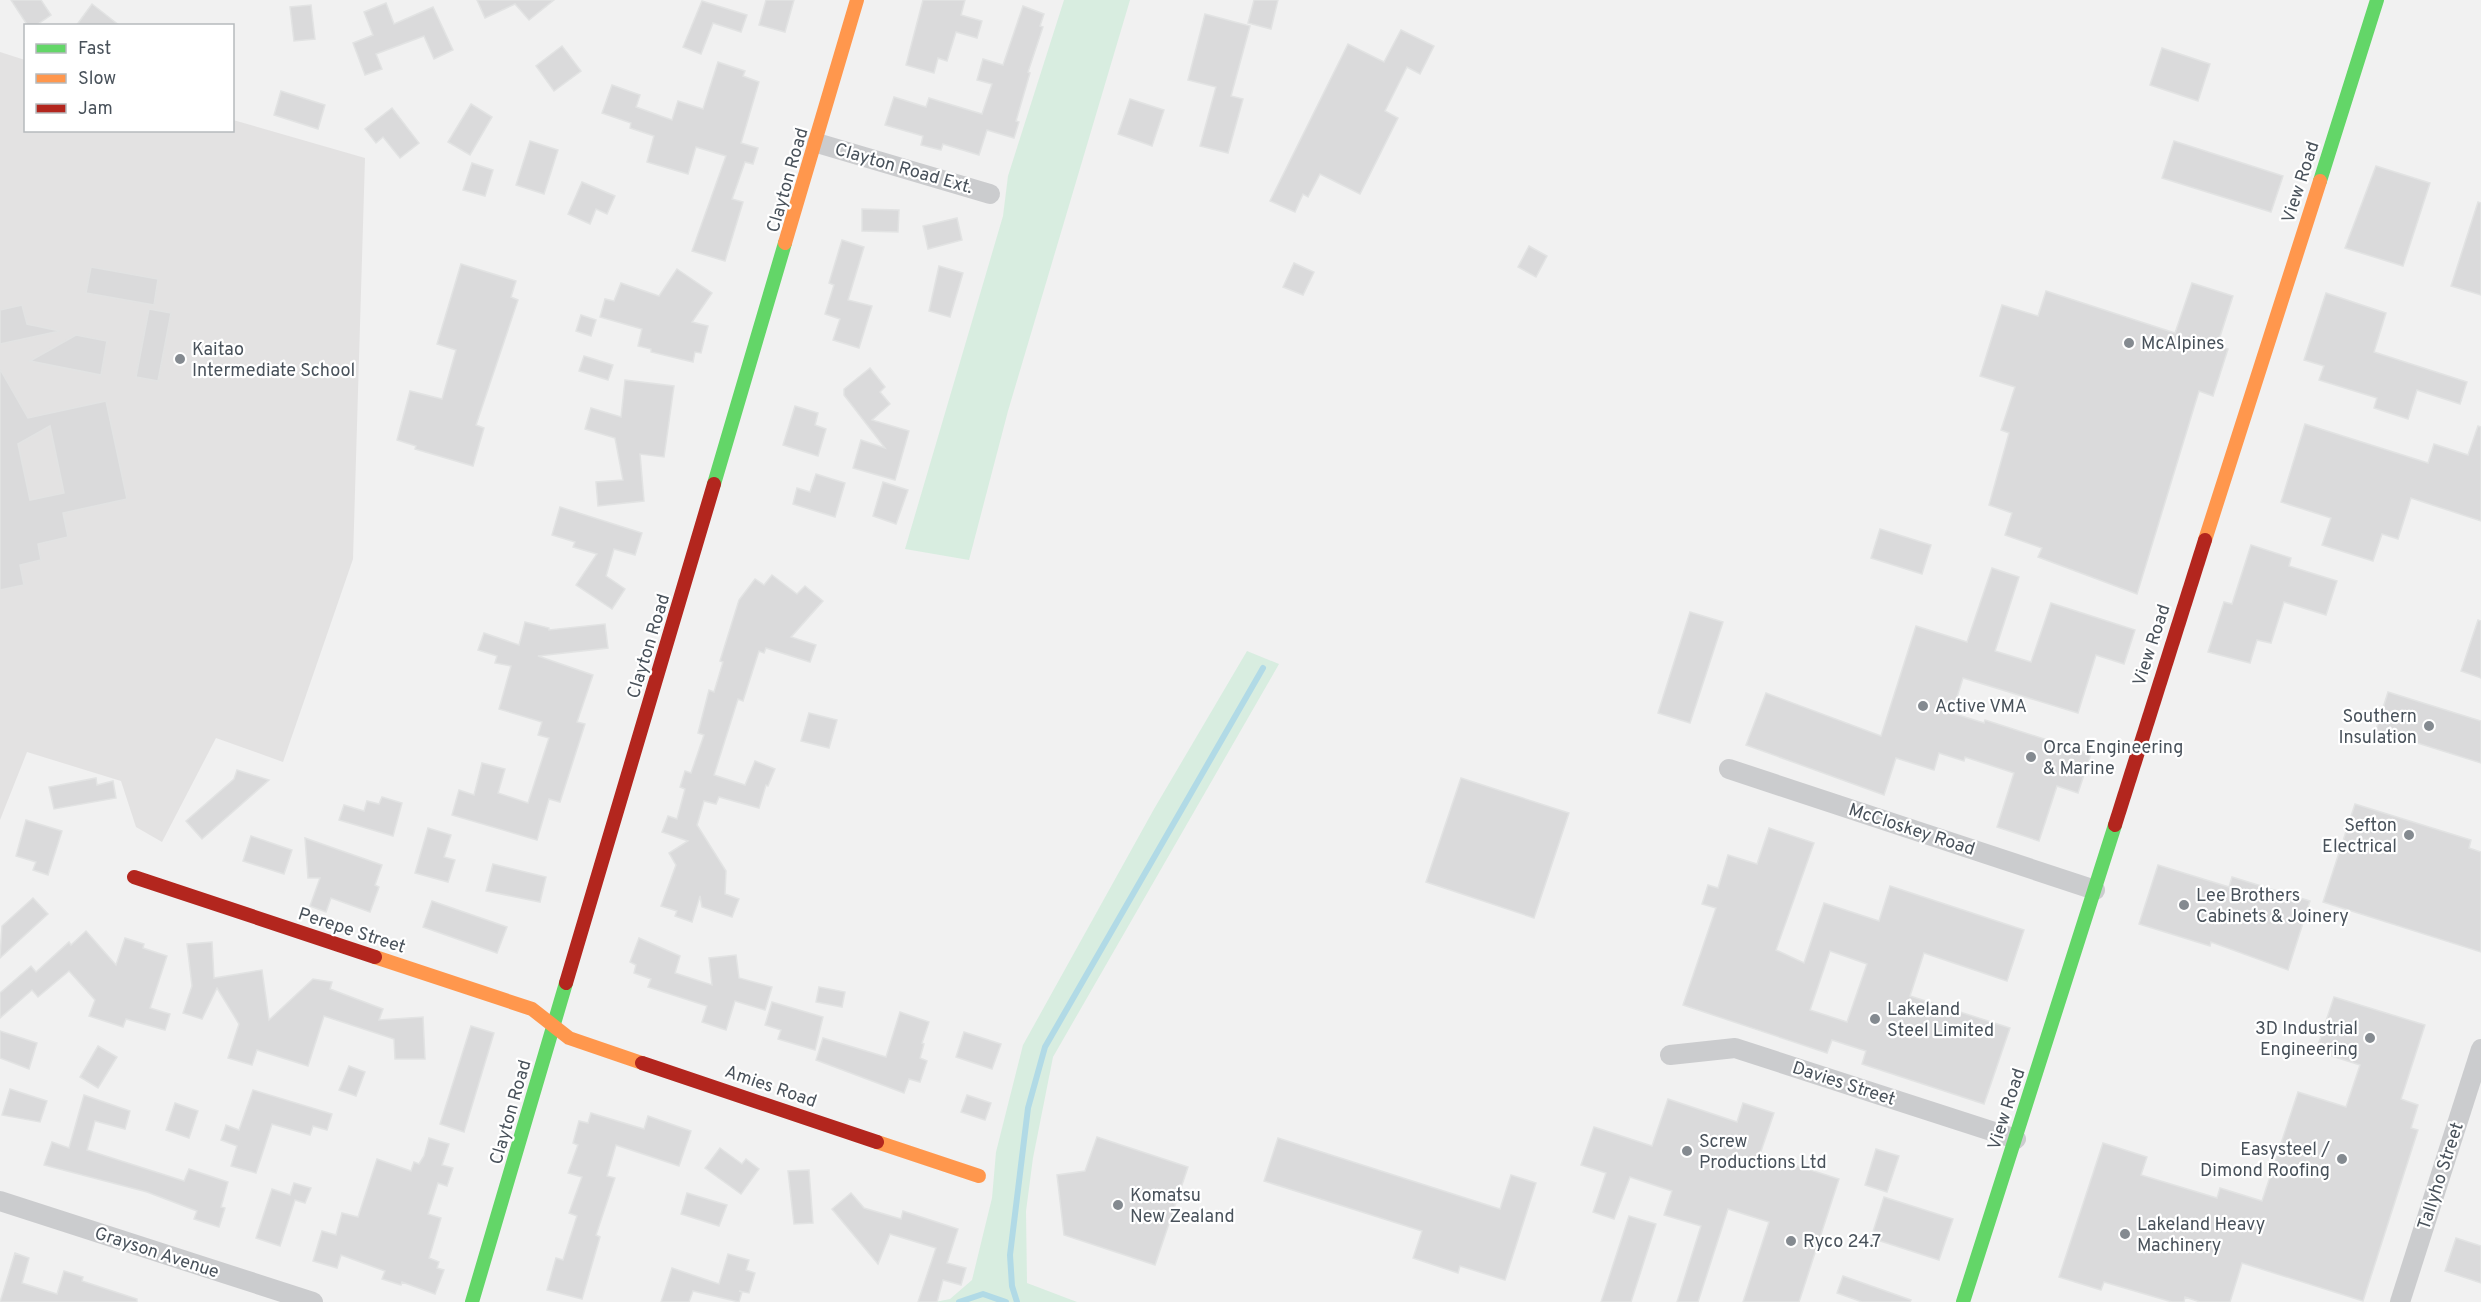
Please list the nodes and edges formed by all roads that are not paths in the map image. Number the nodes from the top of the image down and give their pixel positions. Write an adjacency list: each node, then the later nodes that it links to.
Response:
1 (857, 0): 3 (street, Clayton Road)
2 (2377, 0): 7 (street, View Road)
3 (817, 143): 4 (street, Clayton Road Ext.); 8 (street, Clayton Road)
4 (990, 194)
5 (1729, 769): 7 (street, McCloskey Road)
6 (134, 877): 8 (street, Perepe Street)
7 (2095, 890): 11 (street, View Road)
8 (554, 1025): 12 (street, Amies Road); 15 (street, Clayton Road)
9 (2481, 1049): 17 (street, Tallyho Street)
10 (1670, 1055): 11 (street, Davies Street)
11 (2016, 1139): 16 (street, View Road)
12 (980, 1176)
13 (0, 1201): 14 (street, Grayson Avenue)
14 (314, 1302)
15 (472, 1302)
16 (1963, 1302)
17 (2400, 1302)

